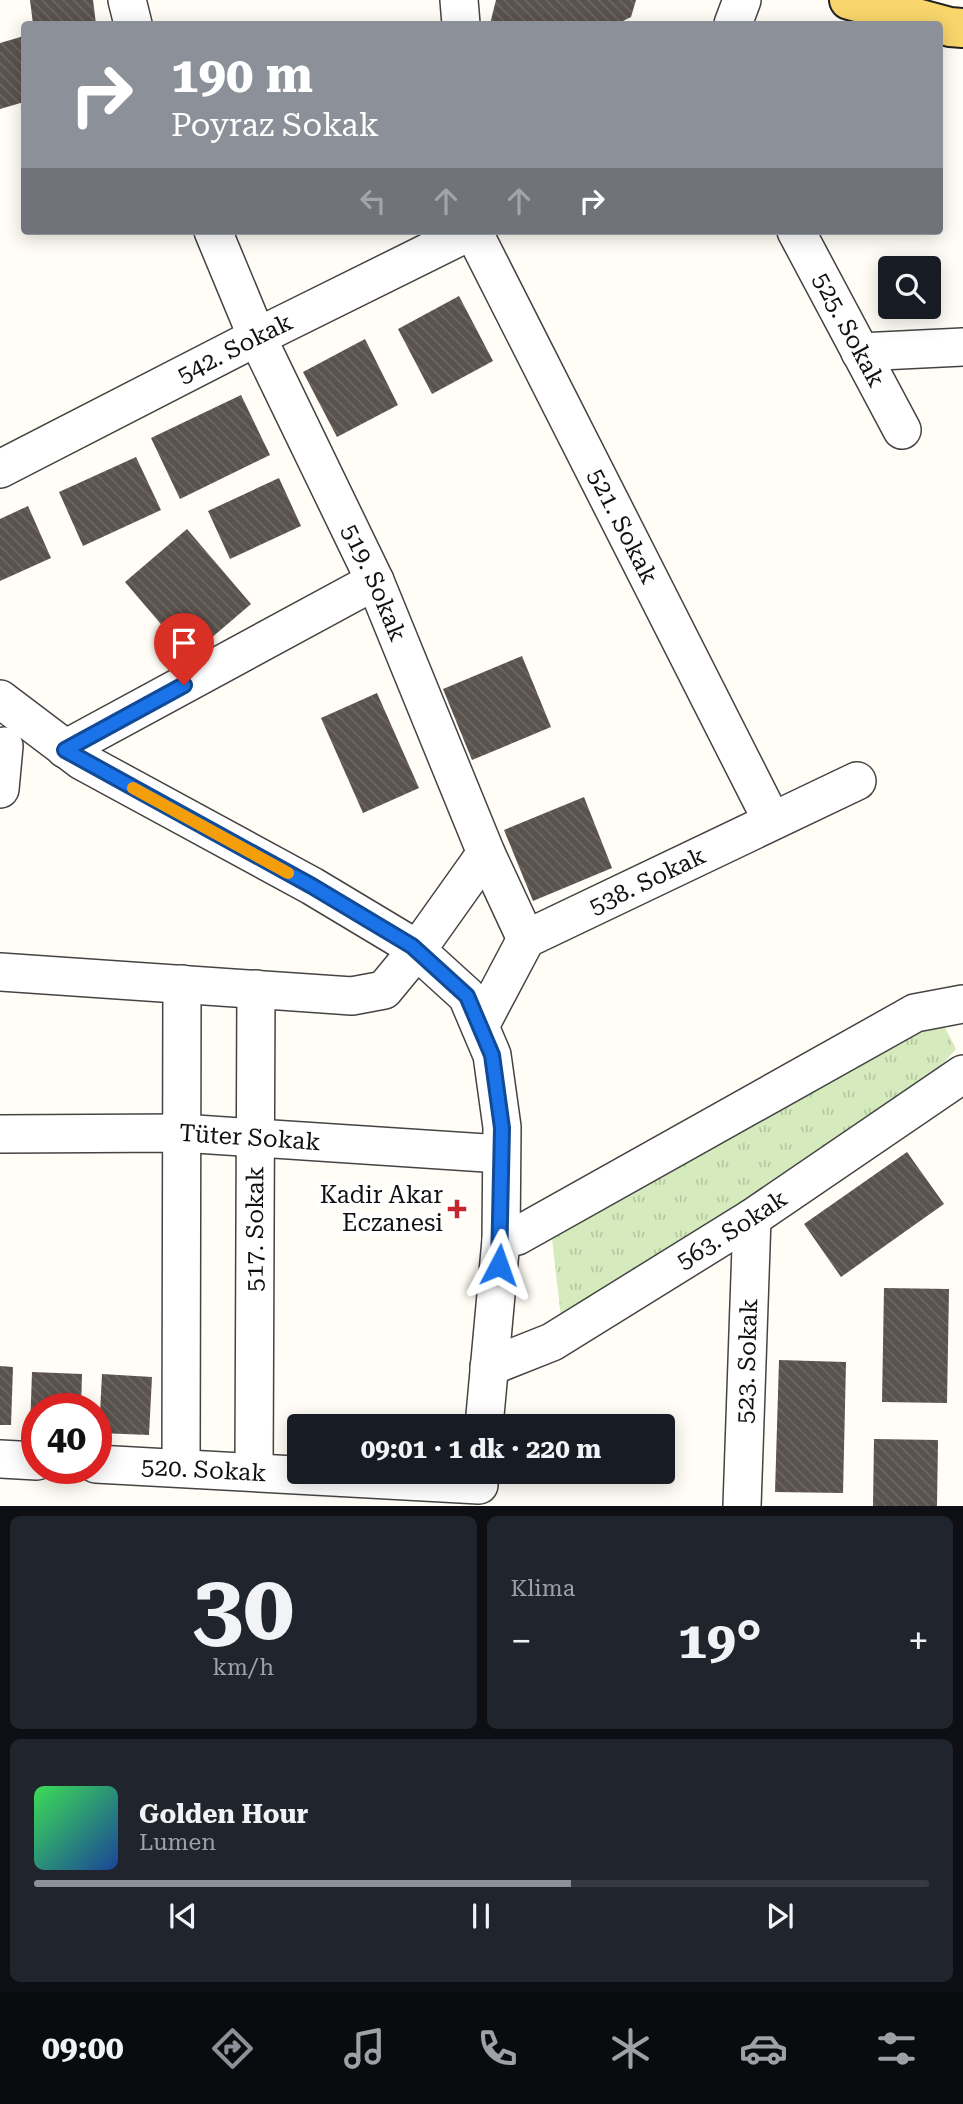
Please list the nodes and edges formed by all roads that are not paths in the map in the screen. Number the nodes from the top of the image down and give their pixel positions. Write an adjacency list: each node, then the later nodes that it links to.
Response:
1 (127, 0): 5 (street)
2 (459, 0): 6 (street)
3 (742, 0): 7 (street)
4 (849, 0): 8 (main road)
5 (132, 21)
6 (461, 21)
7 (734, 21)
8 (928, 21)
9 (943, 25): 10 (main road)
10 (963, 28)
11 (215, 235): 15 (street, 519. Sokak)
12 (464, 235): 15 (street, 542. Sokak)
13 (474, 235): 25 (street, 521. Sokak)
14 (798, 235): 17 (street, 525. Sokak)
15 (257, 337): 19 (street, 542. Sokak); 20 (street, 519. Sokak)
16 (963, 347): 17 (street)
17 (860, 352): 18 (street, 525. Sokak)
18 (902, 430)
19 (0, 469)
20 (374, 581): 22 (street); 26 (street, 519. Sokak)
21 (7, 728): 22 (street); 24 (street)
22 (65, 750): 28 (street)
23 (858, 782): 25 (street, 538. Sokak)
24 (0, 789)
25 (772, 821): 27 (street, 538. Sokak)
26 (486, 853): 27 (street, 519. Sokak); 28 (street)
27 (526, 939): 33 (street)
28 (417, 950): 31 (street); 33 (street)
29 (0, 972): 30 (street)
30 (182, 984): 31 (street); 35 (street)
31 (256, 989): 37 (street, 517. Sokak)
32 (963, 1004): 40 (street)
33 (480, 1026): 38 (street)
34 (963, 1074): 39 (street, 563. Sokak)
35 (181, 1133): 36 (street, Tüter Sokak); 37 (street, Tüter Sokak); 46 (street)
36 (0, 1135)
37 (256, 1139): 38 (street, Tüter Sokak); 47 (street, 517. Sokak)
38 (501, 1154): 40 (street)
39 (752, 1217): 41 (street, 563. Sokak); 49 (street, 523. Sokak)
40 (501, 1240): 41 (street)
41 (489, 1367): 42 (street)
42 (485, 1414)
43 (0, 1459): 44 (street)
44 (21, 1460)
45 (112, 1465): 46 (street, 520. Sokak)
46 (181, 1468): 47 (street, 520. Sokak)
47 (254, 1471): 48 (street, 520. Sokak)
48 (479, 1487)
49 (742, 1506)

